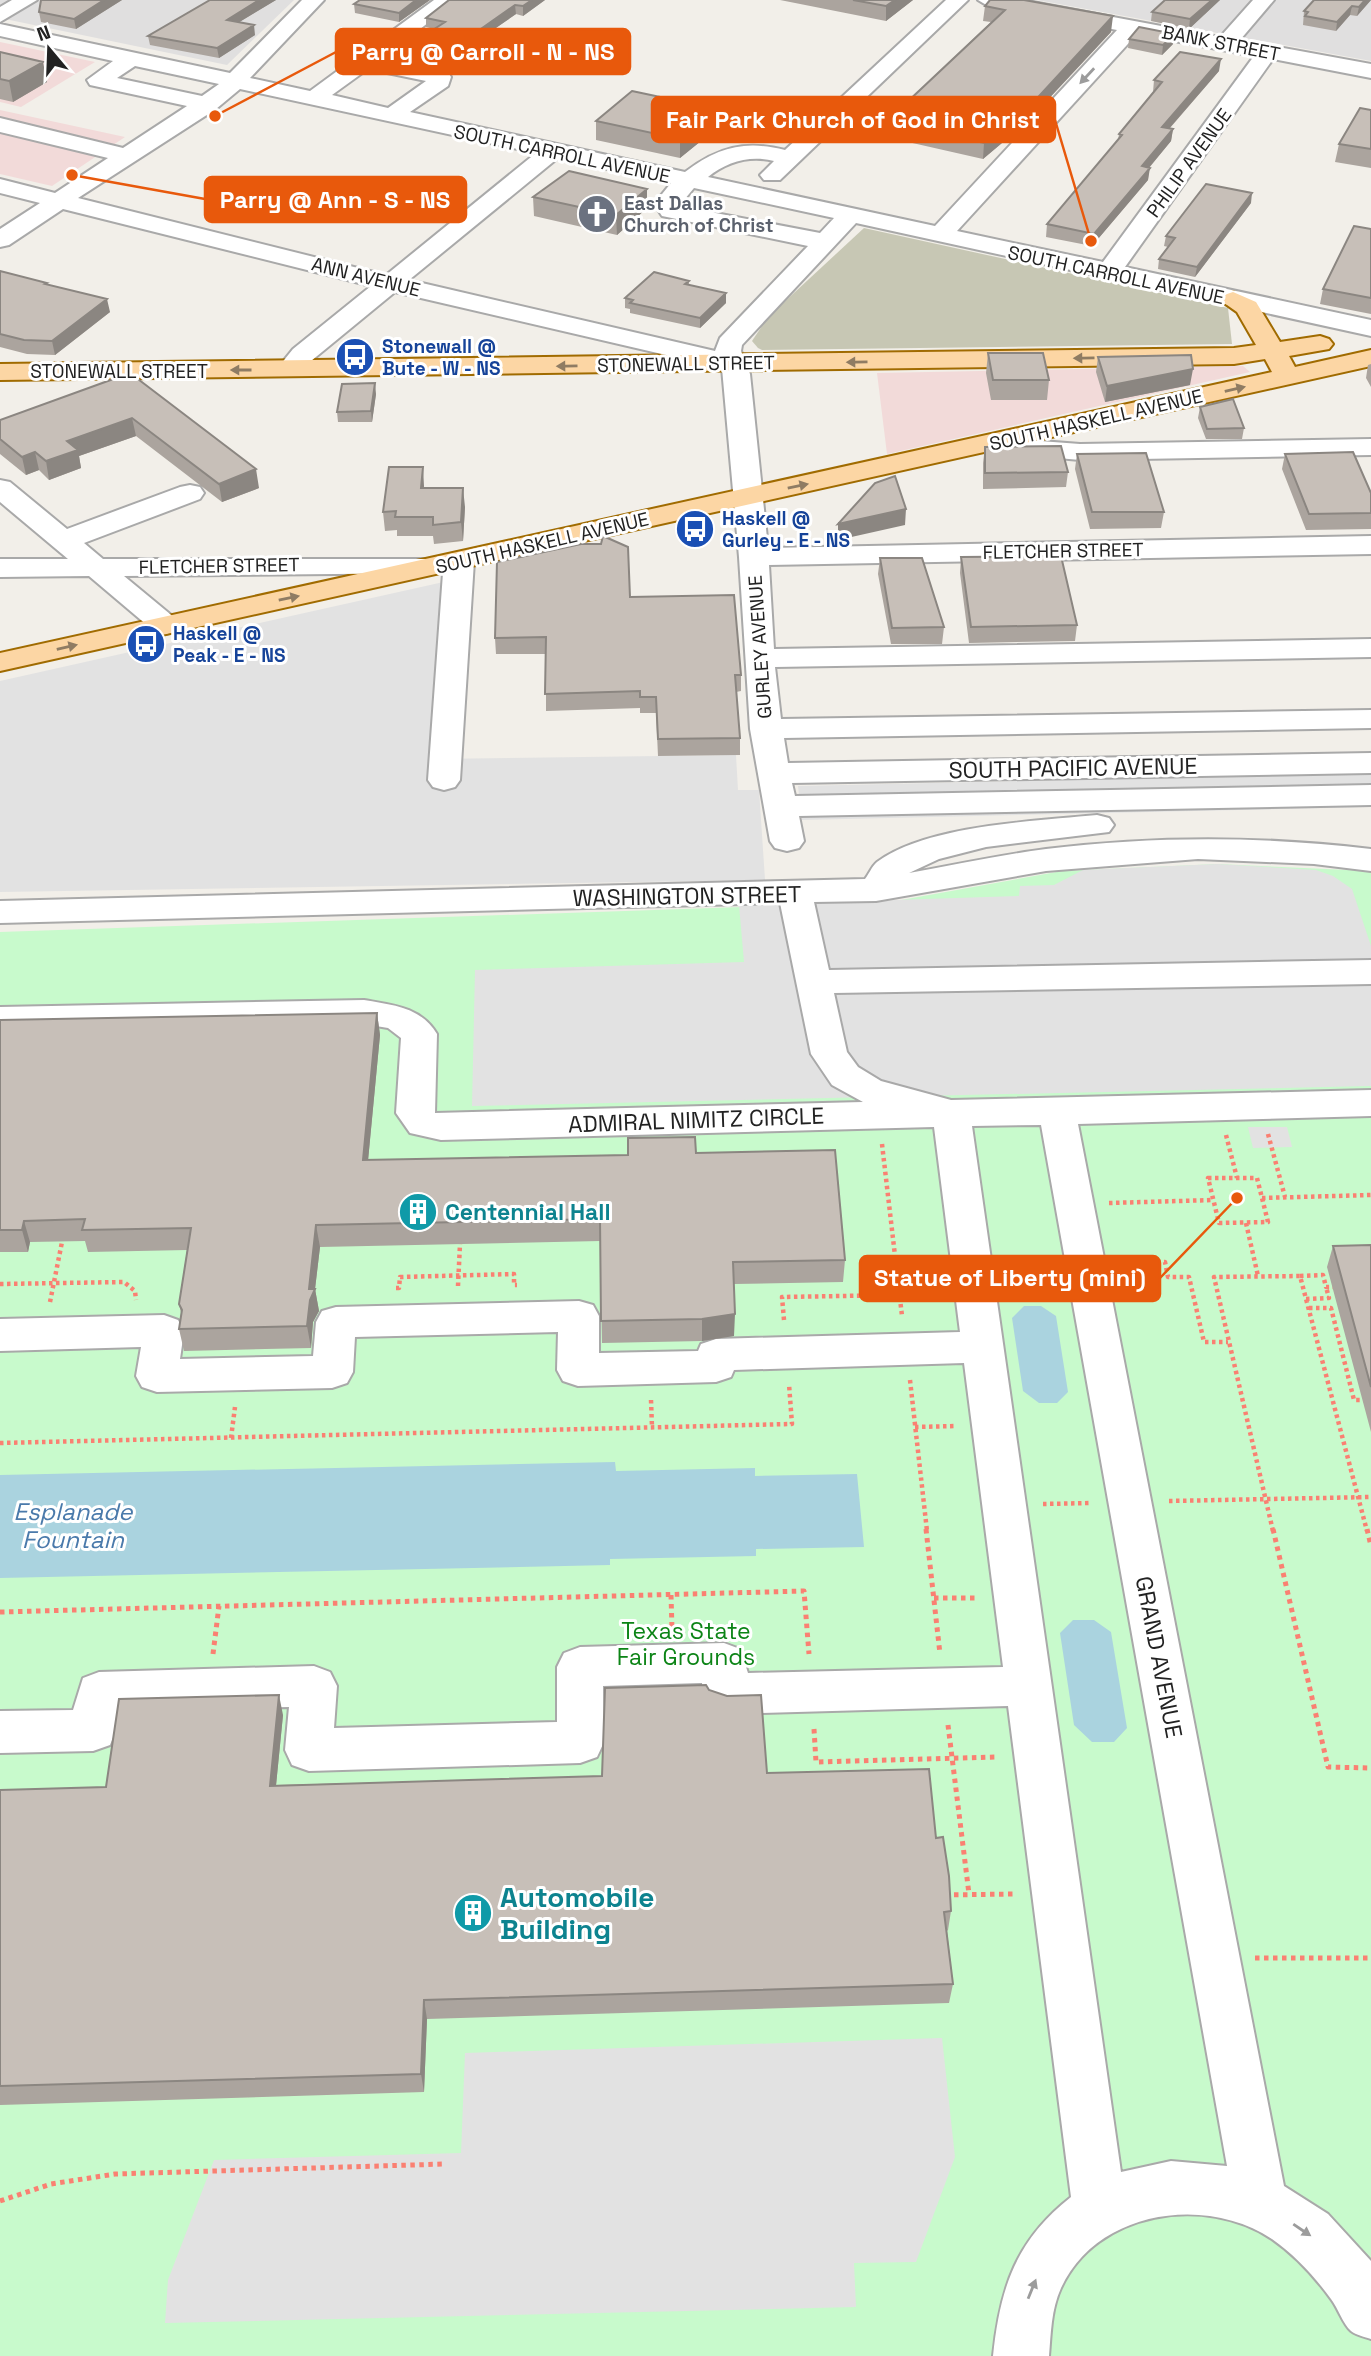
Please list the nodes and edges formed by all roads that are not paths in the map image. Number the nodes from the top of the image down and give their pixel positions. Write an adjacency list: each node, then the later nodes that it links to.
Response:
1 (27, 0): 7 (street)
2 (314, 0): 15 (street)
3 (447, 0): 13 (street)
4 (958, 0): 22 (street)
5 (988, 0): 8 (street, BANK STREET)
6 (1265, 0): 10 (street)
7 (0, 16)
8 (1133, 26): 10 (street, BANK STREET); 30 (street, one-way to 30)
9 (0, 30): 12 (street, SOUTH CARROLL AVENUE)
10 (1226, 44): 11 (street, BANK STREET)
11 (1268, 51): 14 (street, BANK STREET); 33 (street, PHILIP AVENUE)
12 (133, 58): 15 (street, SOUTH CARROLL AVENUE); 17 (street)
13 (362, 61): 16 (street); 18 (street)
14 (1371, 71)
15 (236, 82): 16 (street, SOUTH CARROLL AVENUE); 17 (street)
16 (313, 99): 18 (street, SOUTH CARROLL AVENUE)
17 (208, 104): 21 (street)
18 (391, 116): 20 (street, SOUTH CARROLL AVENUE)
19 (0, 125): 21 (street)
20 (553, 151): 23 (street, SOUTH CARROLL AVENUE); 34 (street)
21 (129, 156): 28 (street)
22 (791, 158): 24 (street); 26 (street)
23 (625, 167): 24 (street, SOUTH CARROLL AVENUE); 27 (street)
24 (689, 182): 26 (street, SOUTH CARROLL AVENUE); 27 (street)
25 (0, 186): 28 (street, ANN AVENUE)
26 (749, 195): 29 (street, SOUTH CARROLL AVENUE)
27 (669, 199): 32 (street)
28 (61, 201): 31 (street); 34 (street, ANN AVENUE)
29 (850, 216): 30 (street, SOUTH CARROLL AVENUE); 32 (street, GURLEY AVENUE)
30 (939, 236): 33 (street, SOUTH CARROLL AVENUE)
31 (0, 240)
32 (826, 242): 40 (street, GURLEY AVENUE)
33 (1108, 273): 35 (street, SOUTH CARROLL AVENUE)
34 (392, 283): 40 (street, ANN AVENUE); 41 (street)
35 (1233, 300): 36 (street, SOUTH CARROLL AVENUE); 38 (main road)
36 (1371, 328)
37 (1371, 334): 38 (main road, STONEWALL STREET)
38 (1273, 353): 40 (main road, STONEWALL STREET, one-way to 40); 43 (main road)
39 (1371, 358): 43 (main road, SOUTH HASKELL AVENUE)
40 (733, 363): 41 (main road, STONEWALL STREET, one-way to 41); 48 (street, GURLEY AVENUE)
41 (289, 370): 42 (main road, STONEWALL STREET, one-way to 42)
42 (0, 372)
43 (1289, 377): 44 (main road, SOUTH HASKELL AVENUE, one-way to 43)
44 (988, 444): 45 (street); 48 (main road, SOUTH HASKELL AVENUE, one-way to 44)
45 (1371, 447)
46 (0, 488): 49 (street)
47 (190, 493): 49 (street)
48 (748, 496): 51 (street, GURLEY AVENUE); 52 (main road, SOUTH HASKELL AVENUE)
49 (63, 541): 54 (street)
50 (1371, 545): 51 (street, FLETCHER STREET)
51 (754, 557): 58 (street, GURLEY AVENUE)
52 (448, 564): 54 (street, FLETCHER STREET); 55 (main road, SOUTH HASKELL AVENUE, one-way to 52); 63 (street)
53 (0, 568): 54 (street, FLETCHER STREET)
54 (95, 568): 55 (street)
55 (165, 625): 57 (main road, SOUTH HASKELL AVENUE, one-way to 55)
56 (1371, 648): 58 (street)
57 (0, 662)
58 (760, 670): 59 (street); 61 (street, GURLEY AVENUE)
59 (1371, 673)
60 (1371, 719): 61 (street)
61 (766, 729): 64 (street, GURLEY AVENUE)
62 (1371, 763): 64 (street, SOUTH PACIFIC AVENUE)
63 (444, 780)
64 (779, 790): 66 (street); 68 (street, GURLEY AVENUE)
65 (1371, 795): 66 (street)
66 (948, 803): 69 (street)
67 (1371, 820): 69 (street)
68 (787, 841)
69 (955, 844): 71 (street)
70 (1368, 867): 71 (street, WASHINGTON STREET)
71 (876, 890): 72 (street, WASHINGTON STREET)
72 (795, 893): 73 (street, WASHINGTON STREET); 75 (street, ADMIRAL NIMITZ CIRCLE)
73 (0, 912)
74 (1371, 972): 75 (street)
75 (812, 982): 79 (street, ADMIRAL NIMITZ CIRCLE)
76 (0, 1019): 79 (street, ADMIRAL NIMITZ CIRCLE)
77 (1371, 1103): 78 (street, ADMIRAL NIMITZ CIRCLE)
78 (1057, 1111): 79 (street, ADMIRAL NIMITZ CIRCLE); 84 (street, GRAND AVENUE)
79 (951, 1113): 81 (street)
80 (0, 1335): 81 (street)
81 (983, 1347): 82 (street)
82 (1028, 1686): 83 (street); 85 (street)
83 (0, 1732)
84 (1260, 2203): 85 (street); 86 (street, one-way to 86)
85 (1099, 2207): 87 (street, one-way to 85)
86 (1371, 2311)
87 (1021, 2356)

